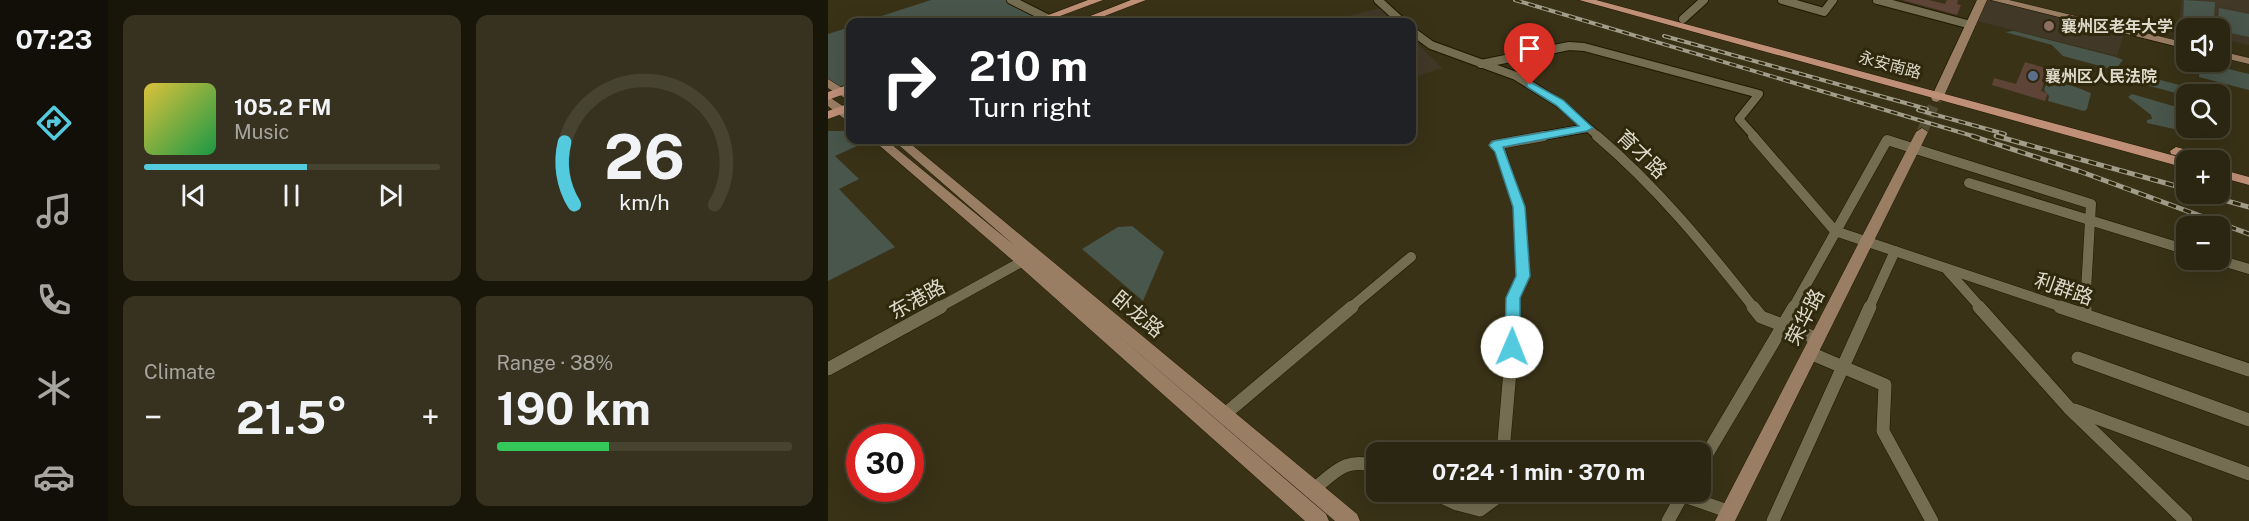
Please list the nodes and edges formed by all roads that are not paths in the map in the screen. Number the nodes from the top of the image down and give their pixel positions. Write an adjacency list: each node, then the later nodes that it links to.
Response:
1 (1011, 0): 13 (street)
2 (1098, 0): 13 (main road)
3 (1142, 0): 14 (main road)
4 (1378, 0): 15 (street)
5 (1584, 0): 26 (main road, 永安南路)
6 (1612, 0): 16 (main road, 永安南路)
7 (1704, 0): 16 (street)
8 (1782, 0): 9 (street)
9 (1833, 0)
10 (1877, 0): 17 (street)
11 (1982, 0): 17 (main road)
12 (1996, 0): 19 (main road)
13 (1047, 18)
14 (1091, 18)
15 (1398, 18)
16 (1683, 19): 26 (main road, 永安南路)
17 (1971, 25): 26 (main road)
18 (1416, 35): 22 (street, 育才路)
19 (2176, 43)
20 (2230, 56): 21 (main road)
21 (2249, 61)
22 (1481, 64): 31 (street, 育才路); 44 (street)
23 (828, 83): 24 (main road)
24 (846, 91)
25 (846, 93): 27 (main road)
26 (1939, 94): 36 (main road, 永安南路); 37 (main road, 永安南路)
27 (828, 98): 28 (main road)
28 (846, 110)
29 (846, 111): 30 (main road)
30 (828, 115)
31 (1587, 128): 54 (street, 育才路); 63 (street)
32 (1922, 132): 35 (main road, 荣华路)
33 (884, 144): 49 (main road, 卧龙路)
34 (904, 144): 61 (main road, 卧龙路)
35 (1914, 149): 43 (street); 44 (street); 45 (main road, 荣华路)
36 (2176, 152)
37 (2176, 161)
38 (2230, 166): 39 (main road)
39 (2249, 171)
40 (2230, 175): 41 (main road)
41 (2249, 180)
42 (1969, 183): 43 (street)
43 (2090, 220): 46 (street); 53 (street)
44 (1835, 231): 45 (street, 利群路); 54 (street)
45 (1867, 242): 47 (street, 利群路); 55 (main road, 荣华路)
46 (2176, 247)
47 (1895, 251): 51 (street, 利群路); 57 (street)
48 (1411, 257): 61 (street)
49 (1023, 261): 58 (street, 东港路); 73 (main road, 卧龙路)
50 (2230, 263): 52 (street)
51 (1946, 268): 53 (street, 利群路); 60 (street)
52 (2249, 269)
53 (2085, 315): 59 (street, 利群路)
54 (1783, 326): 55 (street, 育才路); 64 (street)
55 (1814, 346): 57 (street, 育才路); 72 (main road, 荣华路)
56 (2078, 358): 62 (street)
57 (1845, 368): 76 (street); 77 (street, 育才路)
58 (828, 369)
59 (2249, 370)
60 (2069, 408): 66 (street); 78 (street)
61 (1224, 415): 67 (main road, 卧龙路)
62 (2249, 420)
63 (1504, 442)
64 (1711, 447)
65 (1366, 462): 67 (street)
66 (2249, 474)
67 (1313, 489): 74 (main road, 卧龙路)
68 (1453, 502): 69 (street)
69 (1491, 502)
70 (1676, 502): 75 (street)
71 (1699, 502): 72 (street)
72 (1728, 516)
73 (1319, 521)
74 (1350, 521)
75 (1668, 521)
76 (1773, 521)
77 (1932, 521)
78 (2186, 521)

